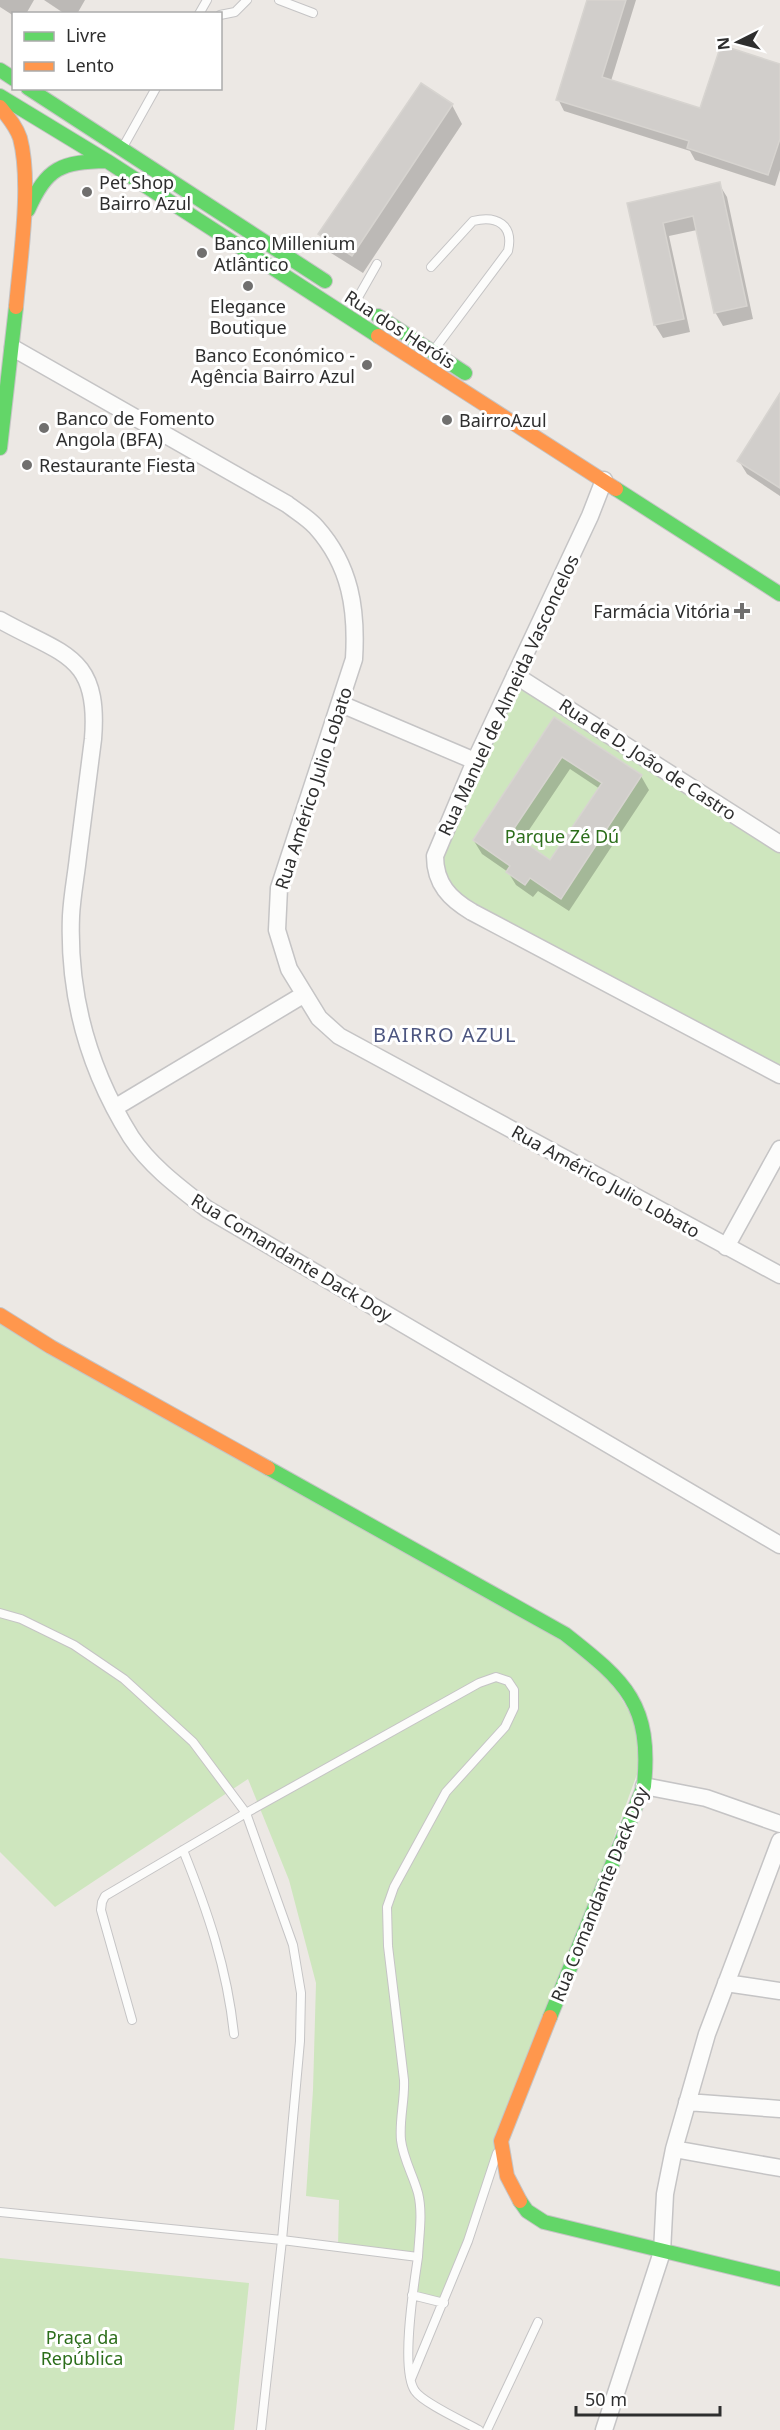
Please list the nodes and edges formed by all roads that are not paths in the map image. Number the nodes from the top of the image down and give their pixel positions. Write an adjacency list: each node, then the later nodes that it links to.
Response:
1 (247, 0): 4 (lane)
2 (279, 0): 3 (lane)
3 (313, 13)
4 (222, 15)
5 (31, 90): 9 (street, Rua dos Heróis)
6 (155, 90): 9 (lane)
7 (0, 96): 10 (street, Rua dos Heróis)
8 (0, 107): 11 (street)
9 (122, 150): 14 (street, Rua dos Heróis)
10 (107, 161): 11 (street); 20 (street, Rua dos Heróis)
11 (24, 220): 15 (street)
12 (377, 264): 14 (lane)
13 (431, 267): 16 (lane)
14 (348, 296): 16 (street, Rua dos Heróis)
15 (13, 348): 17 (street); 19 (street); 26 (street, Rua Américo Julio Lobato)
16 (434, 350): 18 (street, Rua dos Heróis)
17 (0, 373)
18 (475, 379)
19 (1, 441)
20 (610, 473): 23 (street, Rua dos Heróis); 25 (street, Rua Manuel de Almeida Vasconcelos)
21 (732, 547): 22 (street)
22 (780, 578)
23 (780, 594)
24 (0, 620): 31 (street, Rua Comandante Dack Doy)
25 (515, 675): 27 (street, Rua Manuel de Almeida Vasconcelos); 28 (street, Rua de D. João de Castro)
26 (341, 704): 27 (street); 29 (street, Rua Américo Julio Lobato)
27 (475, 761): 30 (street, Rua Manuel de Almeida Vasconcelos)
28 (780, 844)
29 (303, 995): 31 (street); 33 (street, Rua Américo Julio Lobato)
30 (780, 1075)
31 (116, 1107): 36 (street, Rua Comandante Dack Doy)
32 (780, 1149): 33 (street)
33 (726, 1247): 34 (street, Rua Américo Julio Lobato)
34 (780, 1275)
35 (0, 1315): 38 (street, Rua Comandante Dack Doy)
36 (780, 1545)
37 (0, 1612): 39 (lane)
38 (644, 1786): 40 (street); 49 (street, Rua Comandante Dack Doy)
39 (246, 1813): 42 (lane); 53 (lane); 55 (lane)
40 (780, 1824)
41 (780, 1840): 43 (street)
42 (183, 1850): 45 (lane); 46 (lane)
43 (726, 1983): 44 (street); 47 (street)
44 (780, 1991)
45 (132, 2020)
46 (234, 2034)
47 (687, 2102): 48 (street); 50 (street)
48 (780, 2109)
49 (501, 2141): 54 (street); 58 (lane)
50 (674, 2149): 51 (street); 54 (street)
51 (780, 2168)
52 (0, 2212): 53 (lane)
53 (282, 2240): 55 (lane); 61 (lane)
54 (662, 2252): 56 (street); 64 (street)
55 (418, 2257): 57 (lane)
56 (780, 2279)
57 (412, 2295): 58 (lane); 60 (lane)
58 (444, 2303): 60 (lane)
59 (538, 2322): 63 (lane)
60 (410, 2380): 62 (lane)
61 (261, 2430)
62 (479, 2430)
63 (487, 2430)
64 (604, 2430)

